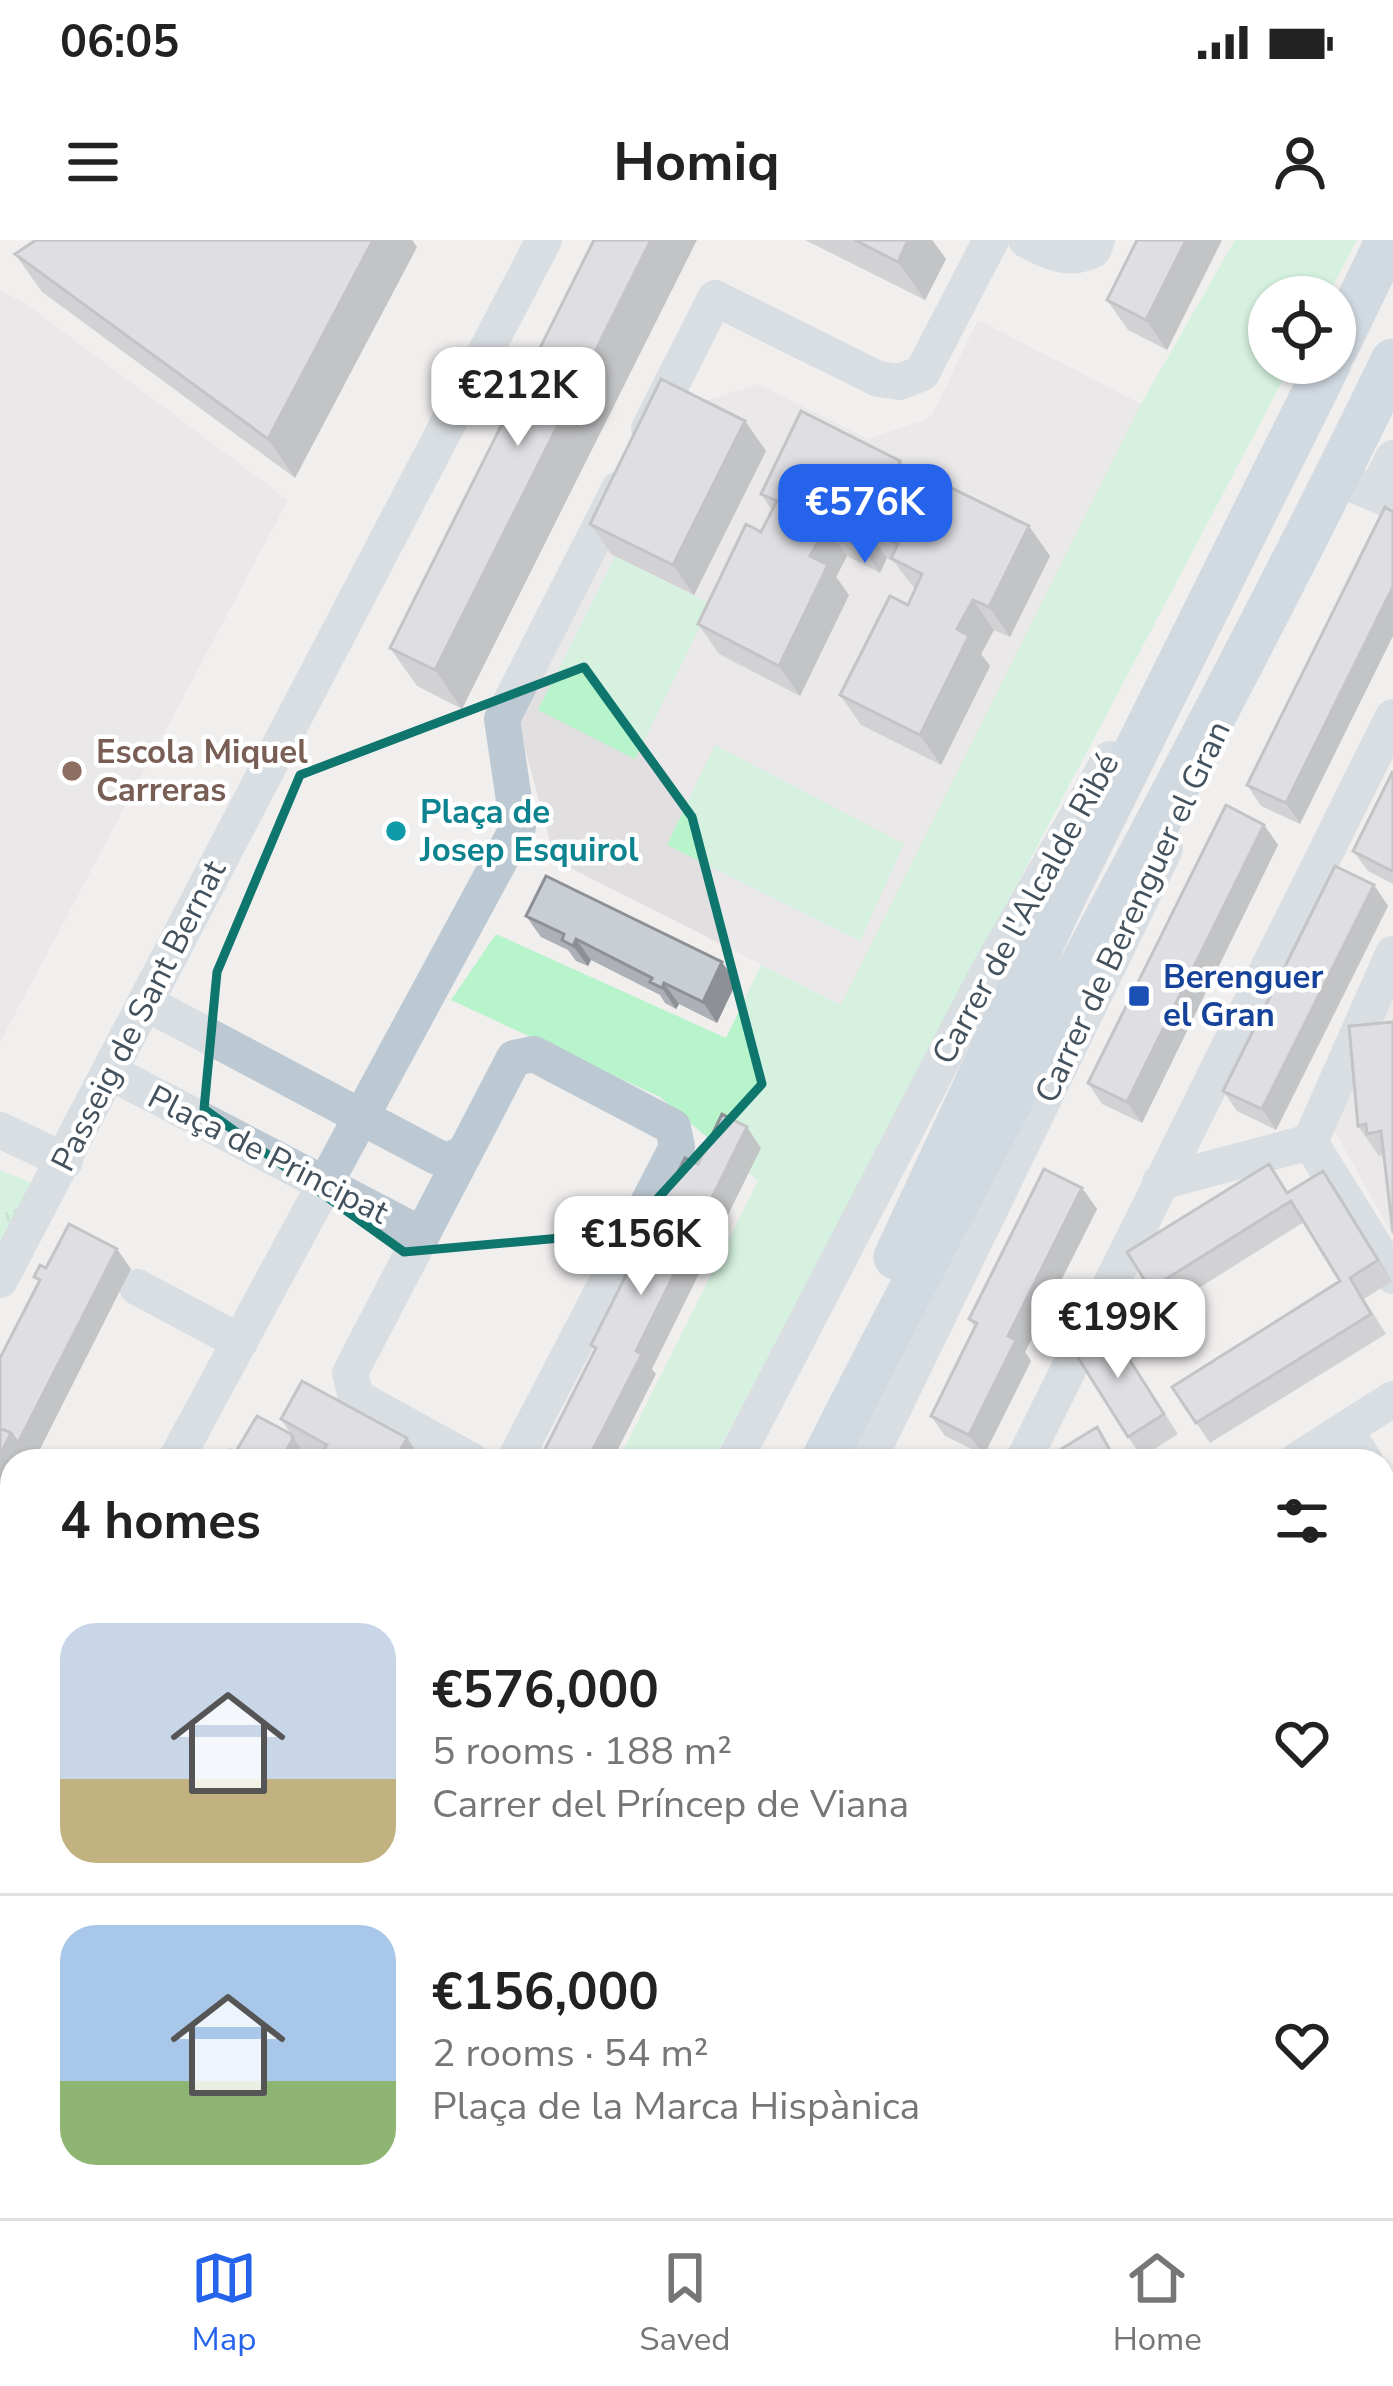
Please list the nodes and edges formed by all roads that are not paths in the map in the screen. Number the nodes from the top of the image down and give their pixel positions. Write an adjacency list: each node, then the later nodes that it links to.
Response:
1 (544, 240): 15 (street, Passeig de Sant Bernat)
2 (991, 240): 17 (street)
3 (1026, 240): 5 (street)
4 (1388, 240): 6 (main road)
5 (1095, 245)
6 (1356, 306)
7 (1393, 361): 11 (main road, Carrer de Berenguer el Gran)
8 (1318, 384): 9 (main road, Carrer de l'Alcalde Ribé)
9 (1287, 448): 34 (street, Carrer de l'Alcalde Ribé); 35 (main road)
10 (1393, 458): 11 (street)
11 (1368, 491): 12 (main road, Carrer de Berenguer el Gran)
12 (1246, 659): 36 (main road); 37 (street, Carrer de Berenguer el Gran)
13 (1393, 717): 22 (street)
14 (1393, 954): 19 (street)
15 (146, 1003): 16 (street, Passeig de Sant Bernat); 17 (street)
16 (110, 1072): 21 (street, Passeig de Sant Bernat); 23 (street, Plaça de Principat)
17 (362, 1118): 20 (street); 23 (street)
18 (0, 1130): 21 (street)
19 (1310, 1142): 22 (street); 25 (street)
20 (463, 1154): 24 (street); 33 (street)
21 (65, 1161): 26 (street, Passeig de Sant Bernat)
22 (1160, 1182): 38 (street)
23 (325, 1184): 24 (street, Plaça de Principat); 28 (street)
24 (414, 1246): 32 (street)
25 (1393, 1276)
26 (0, 1280)
27 (136, 1287): 28 (street)
28 (240, 1342): 31 (street)
29 (1393, 1399): 30 (street)
30 (1355, 1446)
31 (182, 1449)
32 (428, 1449)
33 (520, 1449)
34 (740, 1449)
35 (805, 1449)
36 (830, 1449)
37 (874, 1449)
38 (1029, 1449)

